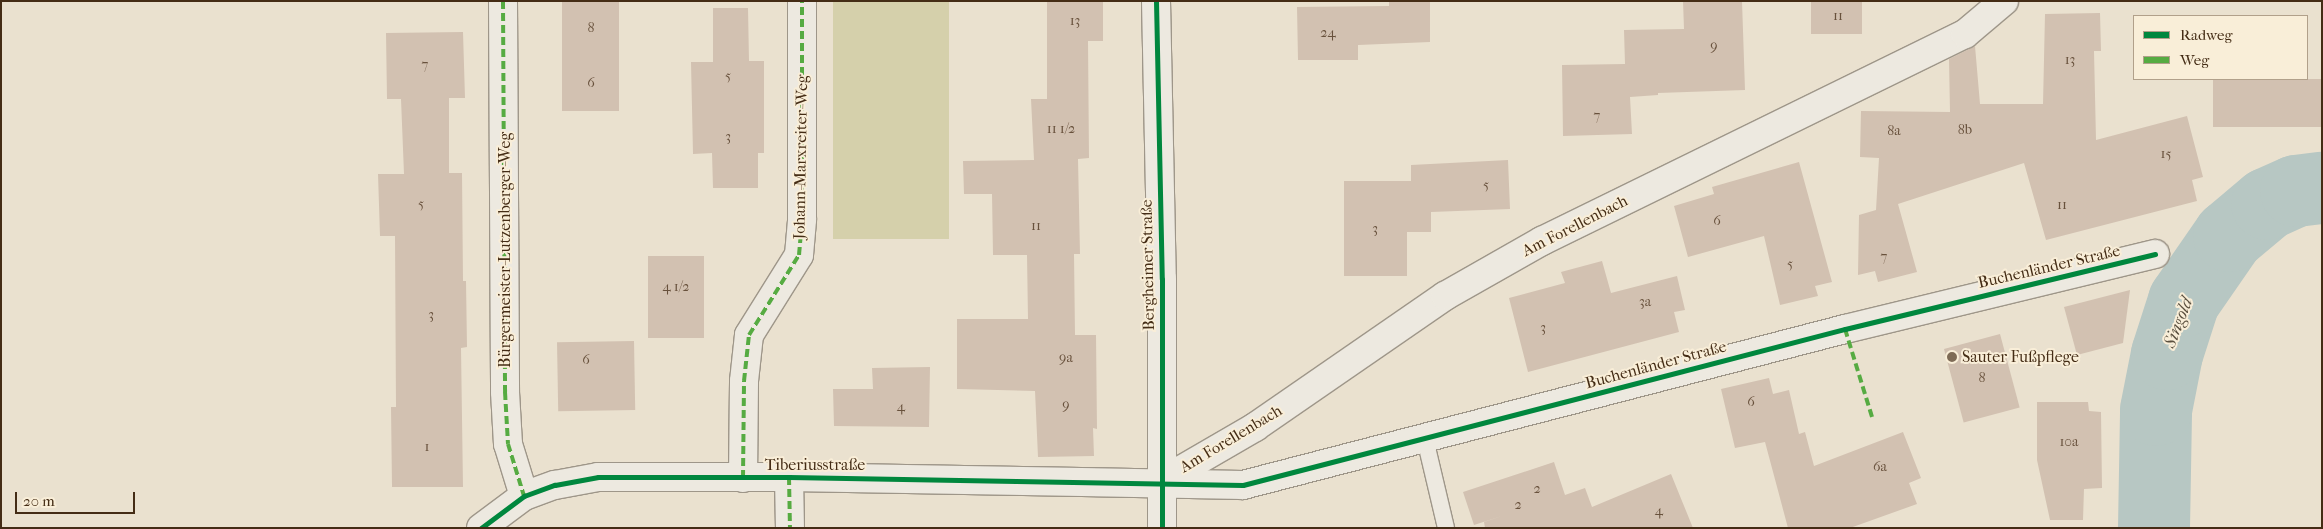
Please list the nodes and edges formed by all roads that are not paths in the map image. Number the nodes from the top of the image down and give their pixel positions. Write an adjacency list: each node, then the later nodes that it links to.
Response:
1 (503, 1): 10 (street, Bürgermeister-Lutzenberger-Weg)
2 (802, 1): 8 (street, Johann-Marxreiter-Weg)
3 (1156, 1): 9 (street, Bergheimer Straße)
4 (2004, 1): 9 (street, Am Forellenbach)
5 (2155, 254): 6 (street, Buchenländer Straße)
6 (1425, 439): 9 (street, Buchenländer Straße); 14 (lane)
7 (790, 477): 8 (street, Tiberiusstraße); 9 (street, Tiberiusstraße); 12 (street, Tiberiusstraße)
8 (743, 478): 10 (street, Tiberiusstraße)
9 (1162, 481): 13 (street, Bergheimer Straße)
10 (524, 496): 11 (street, Tiberiusstraße)
11 (481, 528)
12 (790, 528)
13 (1162, 528)
14 (1446, 528)

